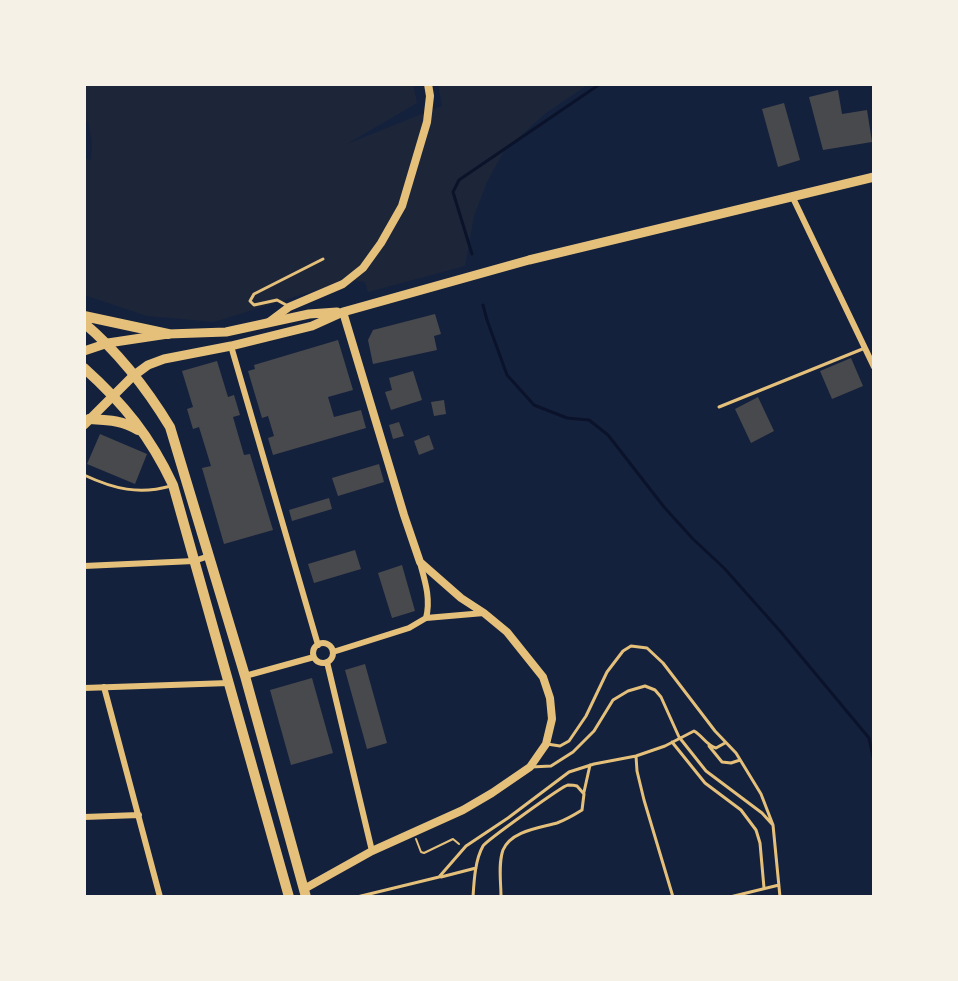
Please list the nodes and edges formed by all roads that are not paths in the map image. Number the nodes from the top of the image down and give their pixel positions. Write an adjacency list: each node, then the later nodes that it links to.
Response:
1 (428, 84): 5 (street)
2 (874, 177): 3 (main road)
3 (794, 198): 6 (main road); 13 (street)
4 (323, 259): 5 (lane)
5 (289, 307): 9 (street)
6 (343, 312): 9 (main road); 12 (main road); 26 (street)
7 (84, 316): 10 (highway)
8 (84, 323): 11 (highway)
9 (268, 323): 10 (main road)
10 (168, 334): 11 (main road)
11 (108, 343): 14 (main road); 17 (highway)
12 (231, 346): 17 (main road); 30 (street)
13 (865, 348): 16 (street); 19 (lane)
14 (84, 351)
15 (84, 368): 18 (highway)
16 (874, 368)
17 (133, 376): 18 (main road); 24 (highway)
18 (114, 395): 20 (main road); 21 (highway)
19 (719, 407)
20 (87, 422): 21 (highway)
21 (145, 434): 23 (highway)
22 (84, 475): 23 (lane)
23 (173, 485): 25 (highway)
24 (209, 556): 25 (street); 34 (highway)
25 (194, 561): 27 (street); 35 (highway)
26 (420, 562): 28 (street); 29 (street)
27 (84, 566)
28 (484, 613): 29 (street); 41 (street)
29 (426, 618): 31 (street)
30 (318, 645): 31 (street); 32 (street)
31 (333, 652): 33 (street)
32 (314, 657): 33 (street); 34 (street)
33 (327, 662): 53 (street)
34 (245, 676): 58 (highway)
35 (229, 683): 36 (street); 60 (highway)
36 (104, 687): 37 (street); 48 (street)
37 (84, 688)
38 (679, 737): 39 (lane); 42 (lane); 46 (lane); 50 (lane)
39 (672, 741): 43 (lane); 57 (lane)
40 (726, 743): 41 (lane); 42 (lane); 44 (lane)
41 (546, 744): 46 (street)
42 (709, 746): 44 (lane)
43 (636, 756): 45 (lane); 64 (lane)
44 (740, 760): 50 (lane)
45 (590, 765): 47 (lane); 51 (lane)
46 (530, 767): 53 (street)
47 (584, 794): 52 (lane); 63 (lane)
48 (139, 815): 49 (street); 59 (street)
49 (84, 817)
50 (773, 825): 56 (lane)
51 (476, 838): 52 (lane); 55 (lane)
52 (483, 845): 54 (lane)
53 (372, 851): 58 (street)
54 (476, 868): 55 (lane); 62 (lane)
55 (439, 877): 61 (lane)
56 (779, 885): 57 (lane); 66 (lane)
57 (764, 888): 65 (lane)
58 (305, 893)
59 (160, 897)
60 (289, 897)
61 (357, 897)
62 (473, 897)
63 (501, 897)
64 (674, 897)
65 (730, 897)
66 (780, 897)

